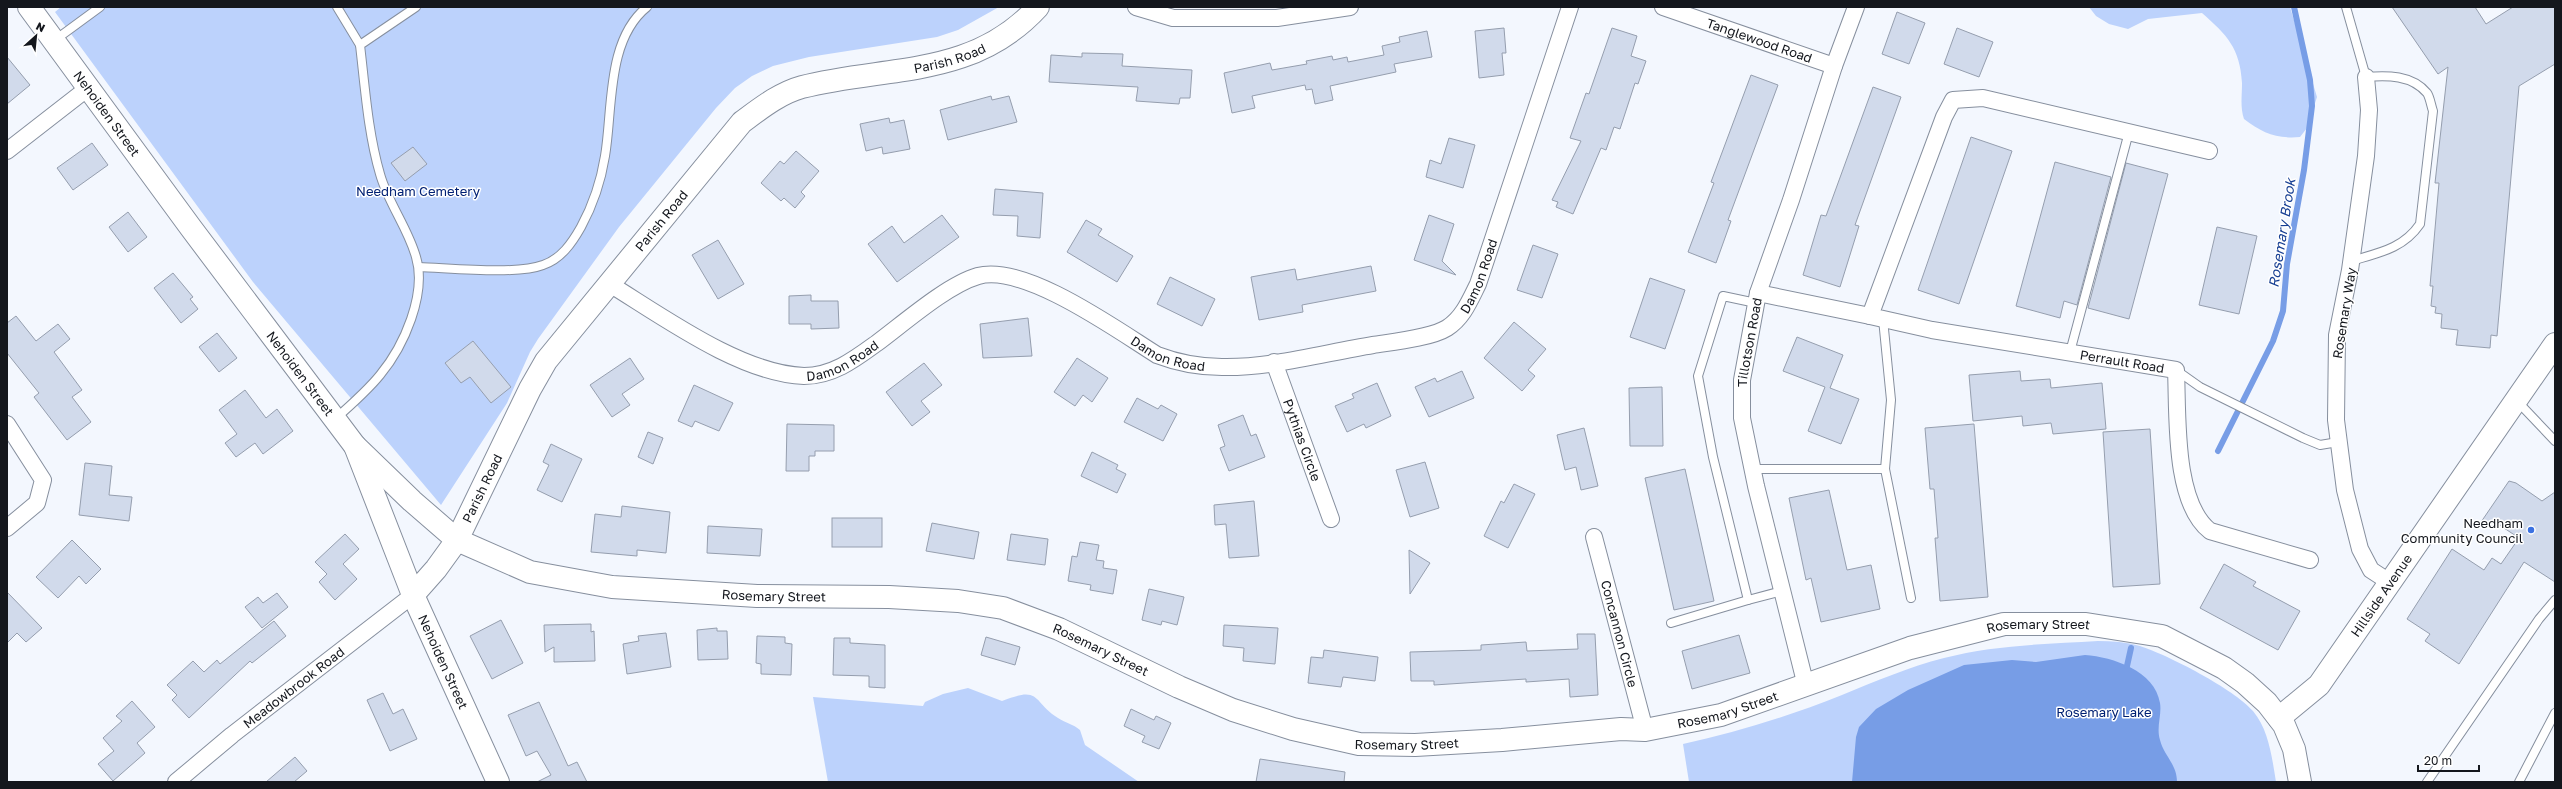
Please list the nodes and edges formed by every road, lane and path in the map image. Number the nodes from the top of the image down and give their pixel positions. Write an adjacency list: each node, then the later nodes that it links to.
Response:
1 (29, 7): 13 (street, Nehoiden Street)
2 (100, 7): 13 (lane)
3 (337, 7): 14 (lane)
4 (416, 7): 14 (lane)
5 (647, 7): 22 (lane)
6 (1038, 7): 23 (street, Parish Road)
7 (1136, 7): 8 (street)
8 (1350, 7)
9 (1570, 7): 28 (street, Damon Road)
10 (1663, 7): 15 (street, Tanglewood Road)
11 (1856, 7): 15 (street, Tillotson Road)
12 (2346, 7): 16 (lane)
13 (55, 40): 17 (street, Nehoiden Street)
14 (360, 45): 22 (lane)
15 (1834, 66): 24 (street, Tillotson Road)
16 (2366, 77): 21 (street, Rosemary Way); 21 (lane)
17 (88, 88): 19 (street); 31 (street, Nehoiden Street)
18 (2129, 132): 20 (street); 25 (street); 27 (lane)
19 (7, 151)
20 (2209, 151)
21 (2351, 261): 34 (street, Rosemary Way)
22 (419, 267): 31 (lane)
23 (608, 283): 28 (street, Damon Road); 41 (street, Parish Road)
24 (1757, 298): 25 (street, Perrault Road); 36 (street, Tillotson Road); 47 (lane)
25 (1877, 318): 27 (street, Perrault Road); 37 (lane)
26 (2555, 344): 30 (street, Hillside Avenue)
27 (2070, 352): 29 (street, Perrault Road)
28 (1274, 362): 38 (street, Pythias Circle)
29 (2176, 370): 34 (lane); 42 (street, Perrault Road)
30 (2516, 401): 33 (lane); 43 (street, Hillside Avenue)
31 (335, 419): 35 (street, Nehoiden Street)
32 (7, 424): 39 (street)
33 (2555, 441)
34 (2338, 442): 43 (street, Rosemary Way)
35 (355, 446): 41 (street, Rosemary Street); 45 (street, Nehoiden Street)
36 (1752, 469): 37 (lane); 44 (street, Tillotson Road)
37 (1885, 469): 46 (lane)
38 (1331, 518)
39 (7, 528)
40 (1594, 537): 53 (street, Concannon Circle)
41 (457, 540): 45 (street, Parish Road); 53 (street, Rosemary Street)
42 (2310, 560)
43 (2390, 583): 52 (street, Hillside Avenue)
44 (1782, 591): 47 (lane); 50 (street, Tillotson Road)
45 (413, 595): 54 (street, Meadowbrook Road); 55 (street, Nehoiden Street)
46 (1911, 598)
47 (1748, 600): 49 (lane)
48 (2555, 600): 57 (lane)
49 (1671, 623)
50 (1806, 686): 52 (street, Rosemary Street); 53 (street, Rosemary Street)
51 (2555, 713): 58 (lane)
52 (2279, 718): 56 (street, Rosemary Street)
53 (1645, 730)
54 (176, 782)
55 (498, 782)
56 (2300, 782)
57 (2427, 782)
58 (2519, 782)

